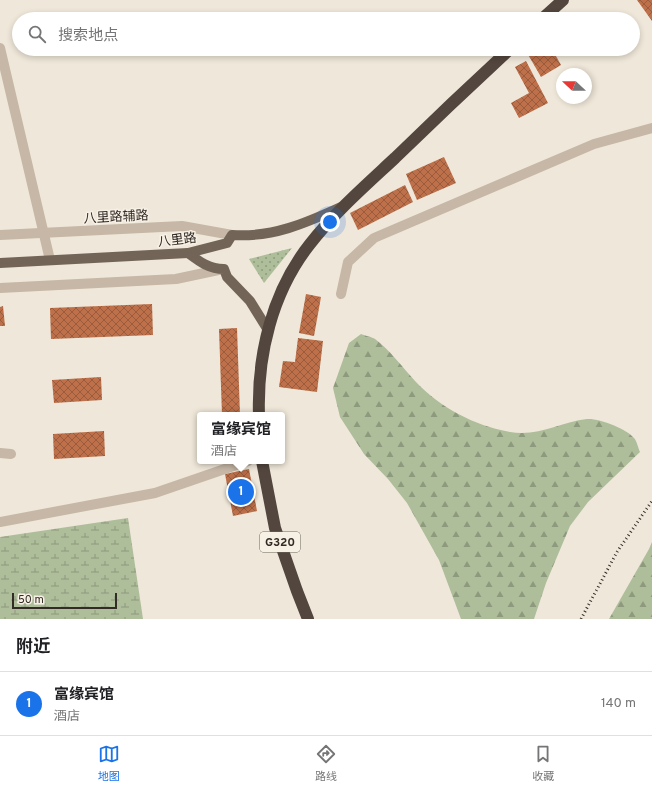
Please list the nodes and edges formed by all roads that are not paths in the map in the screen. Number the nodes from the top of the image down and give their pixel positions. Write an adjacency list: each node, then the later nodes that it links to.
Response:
1 (563, 0): 2 (highway)
2 (550, 12)
3 (0, 48): 7 (street)
4 (503, 56): 6 (highway)
5 (652, 128): 15 (street)
6 (346, 204): 9 (main road); 16 (highway)
7 (44, 232): 8 (street, 八里路辅路); 9 (street, 八里路辅路); 11 (street)
8 (0, 234)
9 (232, 235): 10 (main road, 八里路)
10 (188, 254): 11 (main road, 八里路); 13 (main road)
11 (50, 260): 12 (main road, 八里路)
12 (0, 262)
13 (224, 269): 14 (street); 16 (main road)
14 (0, 288)
15 (341, 294)
16 (268, 330): 17 (highway)
17 (260, 412)
18 (0, 453): 19 (street)
19 (11, 454)
20 (240, 464): 22 (street)
21 (263, 464): 23 (highway, G320)
22 (0, 522)
23 (296, 591): 24 (highway, G320); 25 (street)
24 (308, 619)
25 (314, 619)

